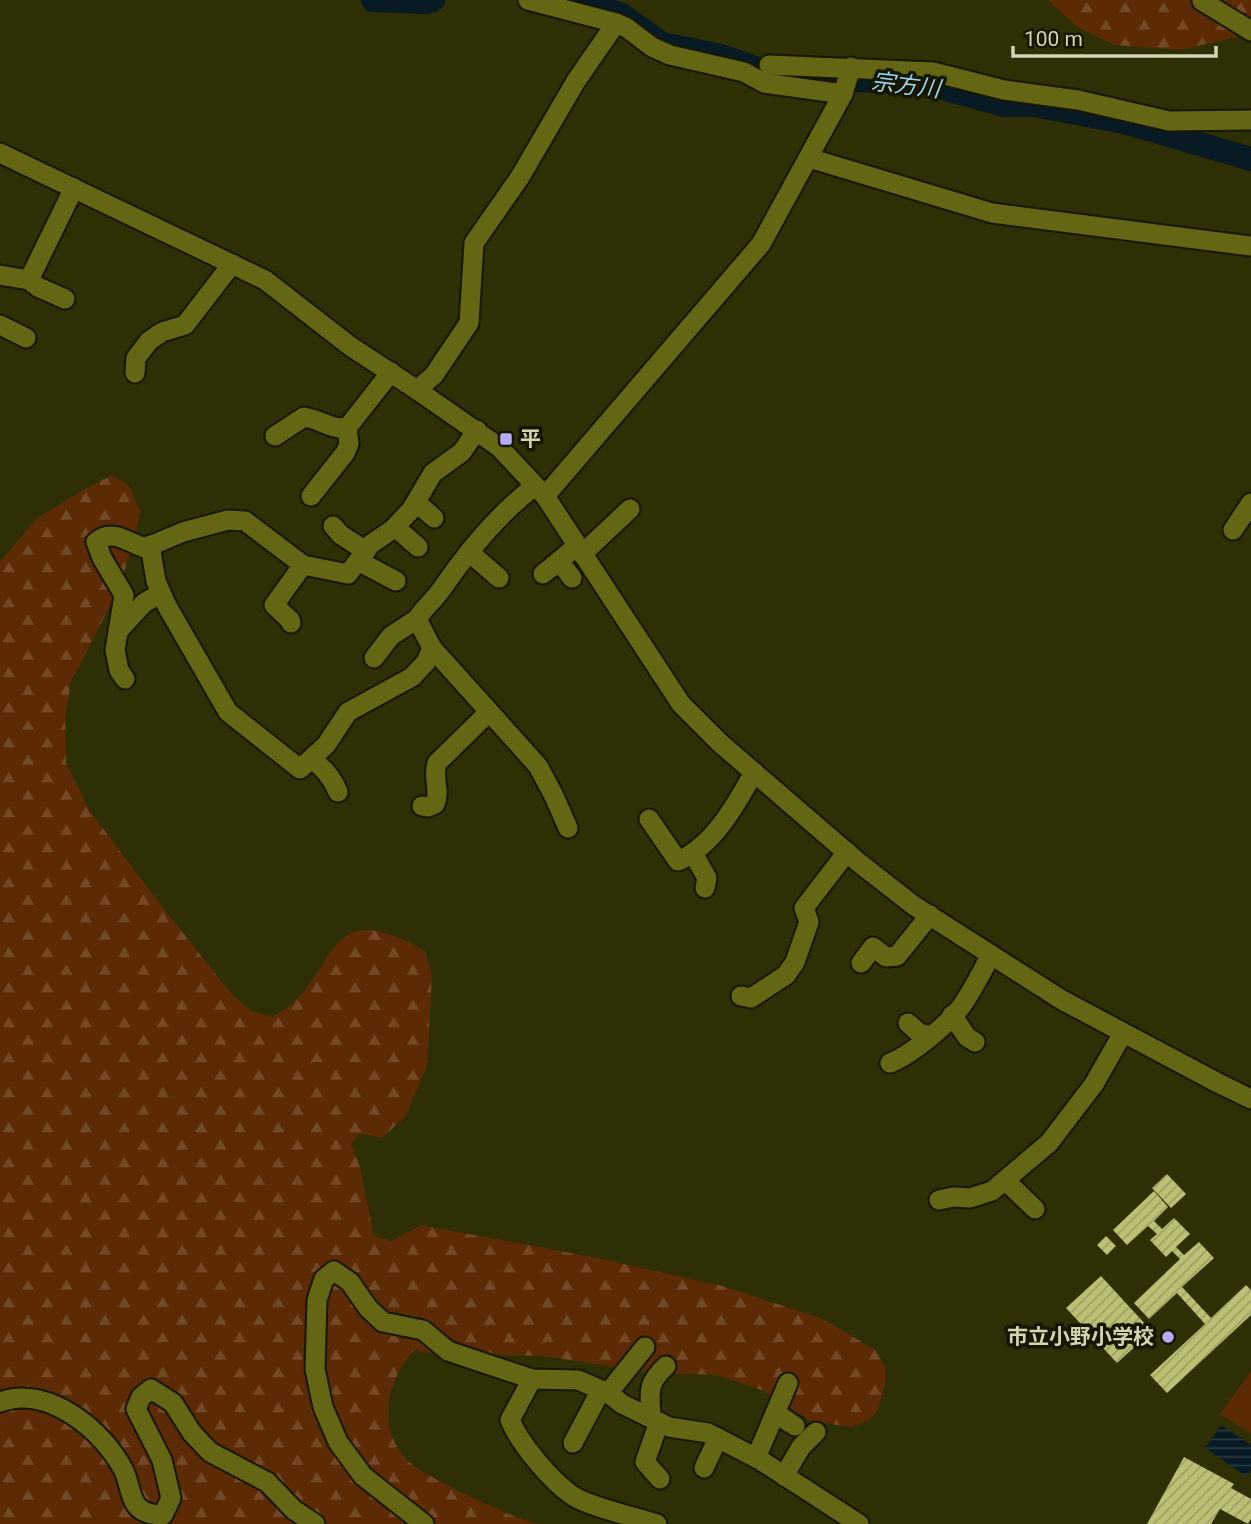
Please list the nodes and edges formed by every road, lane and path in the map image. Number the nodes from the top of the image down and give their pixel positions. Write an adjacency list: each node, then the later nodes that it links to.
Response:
1 (528, 0): 3 (street)
2 (1202, 1): 4 (street)
3 (616, 23): 6 (street); 20 (street)
4 (1251, 31)
5 (769, 65): 6 (street)
6 (847, 81): 7 (street); 9 (street)
7 (1251, 120)
8 (0, 153): 10 (street)
9 (809, 158): 11 (street); 24 (street)
10 (74, 188): 12 (street); 14 (street)
11 (1251, 246)
12 (232, 264): 18 (street); 19 (street)
13 (0, 275): 14 (street)
14 (29, 280): 15 (street)
15 (65, 299)
16 (0, 325): 17 (street)
17 (26, 338)
18 (391, 372): 20 (street); 21 (street)
19 (135, 373)
20 (418, 390): 22 (street)
21 (348, 428): 23 (street); 25 (street)
22 (477, 430): 24 (street); 26 (street)
23 (275, 436)
24 (540, 491): 35 (street); 36 (street)
25 (311, 496)
26 (416, 502): 29 (street); 31 (street)
27 (1251, 503): 32 (street)
28 (629, 509): 35 (street)
29 (434, 518)
30 (333, 526): 37 (street)
31 (395, 527): 34 (street); 37 (street)
32 (1233, 530)
33 (150, 545): 38 (street); 42 (street); 45 (street)
34 (418, 547)
35 (580, 550): 40 (street); 51 (street)
36 (469, 552): 39 (street); 43 (street)
37 (362, 556): 38 (street); 41 (street)
38 (303, 565): 44 (street)
39 (499, 578)
40 (572, 578)
41 (396, 581)
42 (161, 593): 45 (street); 50 (street)
43 (416, 619): 46 (street); 47 (street)
44 (291, 623)
45 (118, 632): 48 (street)
46 (432, 648): 49 (street); 50 (street)
47 (374, 658)
48 (125, 679)
49 (489, 712): 53 (street); 55 (street)
50 (312, 759): 52 (street)
51 (754, 772): 56 (street); 57 (street)
52 (338, 792)
53 (422, 806)
54 (649, 818): 57 (street)
55 (568, 828)
56 (847, 852): 59 (street); 62 (street)
57 (694, 855): 58 (street)
58 (705, 888)
59 (930, 915): 60 (street); 61 (street)
60 (991, 955): 63 (street); 65 (street)
61 (860, 963)
62 (741, 996)
63 (952, 1015): 66 (street); 67 (street)
64 (908, 1023): 66 (street)
65 (1123, 1033): 69 (street); 70 (street)
66 (930, 1036): 68 (street)
67 (975, 1042)
68 (890, 1063)
69 (1251, 1099)
70 (1005, 1180): 71 (street); 72 (street)
71 (939, 1200)
72 (1035, 1209)
73 (645, 1347): 77 (street)
74 (666, 1366): 80 (street)
75 (531, 1379): 77 (street); 90 (street); 91 (street)
76 (788, 1383): 79 (street)
77 (604, 1391): 80 (street); 84 (street)
78 (0, 1402): 89 (street)
79 (775, 1413): 81 (street); 85 (street)
80 (655, 1420): 83 (street); 88 (street)
81 (794, 1426)
82 (816, 1432): 87 (street)
83 (718, 1438): 85 (street); 86 (street)
84 (573, 1443)
85 (756, 1458): 87 (street)
86 (704, 1468)
87 (784, 1476): 92 (street)
88 (660, 1479)
89 (314, 1524)
90 (424, 1524)
91 (657, 1524)
92 (859, 1524)

